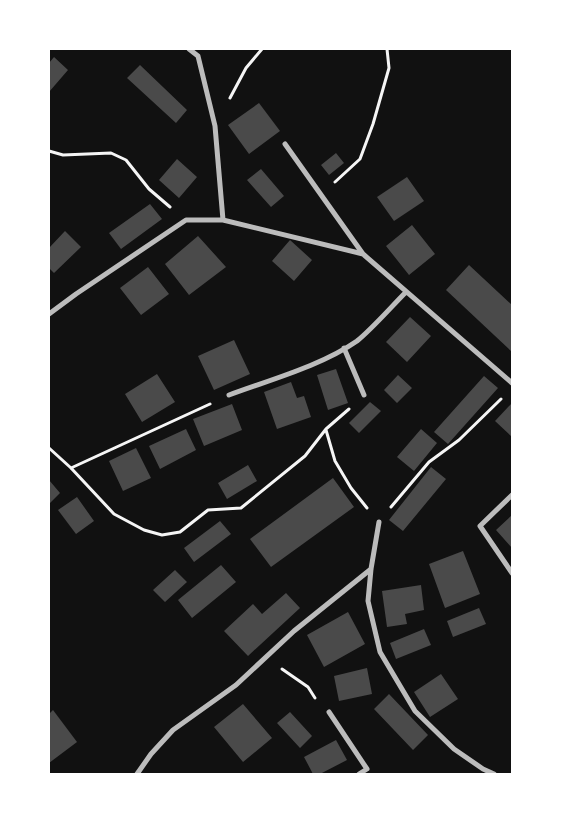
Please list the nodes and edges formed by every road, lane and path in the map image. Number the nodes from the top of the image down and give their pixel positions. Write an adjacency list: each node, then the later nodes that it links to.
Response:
1 (190, 49): 4 (street)
2 (262, 49): 4 (path)
3 (387, 49): 7 (path)
4 (215, 126): 9 (street)
5 (286, 144): 7 (street)
6 (49, 150): 8 (path)
7 (321, 195): 10 (street)
8 (186, 220): 9 (street); 12 (street)
9 (223, 220): 10 (street)
10 (363, 254): 11 (street)
11 (406, 292): 13 (street); 14 (street)
12 (49, 314)
13 (344, 348): 15 (street); 16 (street)
14 (512, 383)
15 (229, 395): 20 (path)
16 (364, 395): 18 (path)
17 (506, 395): 22 (path)
18 (326, 430): 20 (path); 22 (path)
19 (49, 448): 20 (path)
20 (71, 468)
21 (512, 495): 24 (street)
22 (378, 522): 23 (street)
23 (371, 569): 25 (street); 29 (street)
24 (512, 573)
25 (266, 657): 26 (path); 27 (street)
26 (329, 712): 28 (street)
27 (137, 774)
28 (359, 774)
29 (494, 774)

